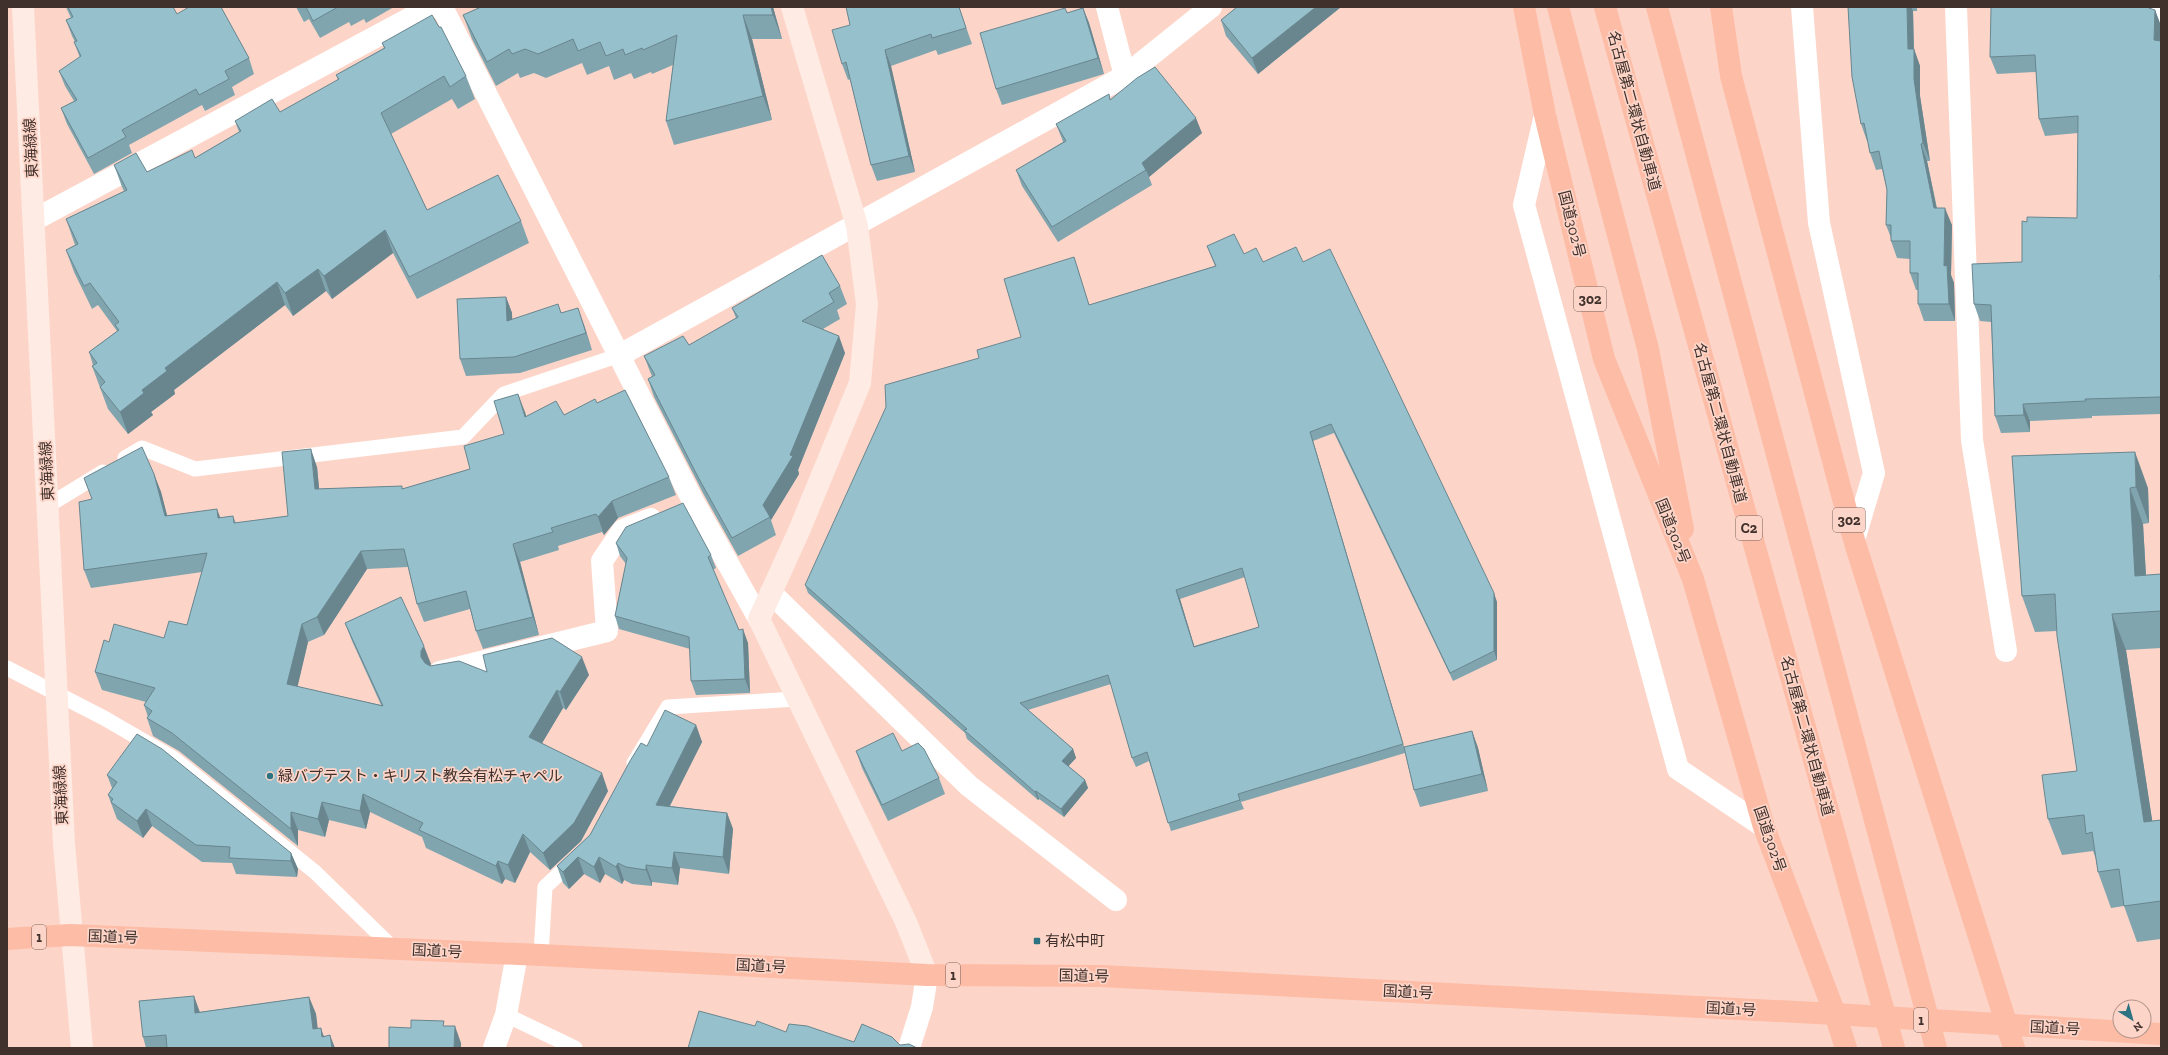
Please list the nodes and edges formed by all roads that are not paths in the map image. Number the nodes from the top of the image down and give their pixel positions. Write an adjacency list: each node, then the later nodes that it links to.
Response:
1 (23, 7): 20 (street, 東海緑線)
2 (431, 7): 20 (street)
3 (442, 7): 22 (street)
4 (792, 7): 21 (street)
5 (1107, 7): 17 (street)
6 (1211, 7): 17 (street)
7 (1524, 7): 19 (highway, 国道302号 / 302)
8 (1558, 7): 26 (highway)
9 (1605, 7): 52 (highway, 名古屋第二環状自動車道 / C2)
10 (1657, 7): 53 (highway)
11 (1713, 7): 18 (highway)
12 (1721, 7): 18 (highway, 302)
13 (1802, 7): 25 (street)
14 (1956, 7): 29 (street)
15 (2145, 7): 16 (street)
16 (2161, 13)
17 (1125, 76): 21 (street)
18 (1731, 76): 25 (highway, 302)
19 (1545, 115): 26 (highway, 国道302号 / 302); 34 (street)
20 (34, 220): 24 (street, 東海緑線)
21 (857, 226): 22 (street); 27 (street)
22 (620, 355): 23 (street); 24 (lane)
23 (693, 501): 28 (street); 31 (street)
24 (49, 505): 37 (street, 東海緑線)
25 (1854, 540): 45 (highway, 302)
26 (1693, 579): 34 (highway, 国道302号 / 302)
27 (771, 593): 28 (street); 36 (street)
28 (759, 620): 32 (street)
29 (2006, 651)
30 (7, 668): 39 (lane)
31 (440, 672)
32 (796, 699): 33 (lane); 42 (street)
33 (628, 773)
34 (1764, 827): 43 (highway, 国道302号 / 302)
35 (588, 847): 41 (lane)
36 (1116, 900)
37 (70, 935): 38 (highway, 国道1号 / 1); 39 (highway, 国道1号 / 1); 47 (street, 東海緑線)
38 (7, 940)
39 (394, 949): 40 (highway, 国道1号 / 1)
40 (517, 954): 41 (highway, 国道1号 / 1); 44 (street)
41 (541, 954): 42 (highway, 国道1号 / 1)
42 (927, 975): 43 (highway, 国道1号 / 1); 50 (street)
43 (1835, 1014): 45 (highway, 国道1号 / 1); 51 (highway, 国道302号 / 302)
44 (506, 1015): 48 (street); 49 (lane)
45 (2007, 1025): 46 (highway, 国道1号 / 1); 54 (highway, 302)
46 (2161, 1034)
47 (82, 1048)
48 (494, 1048)
49 (575, 1048)
50 (909, 1048)
51 (1846, 1048)
52 (1894, 1048)
53 (1936, 1048)
54 (2014, 1048)

